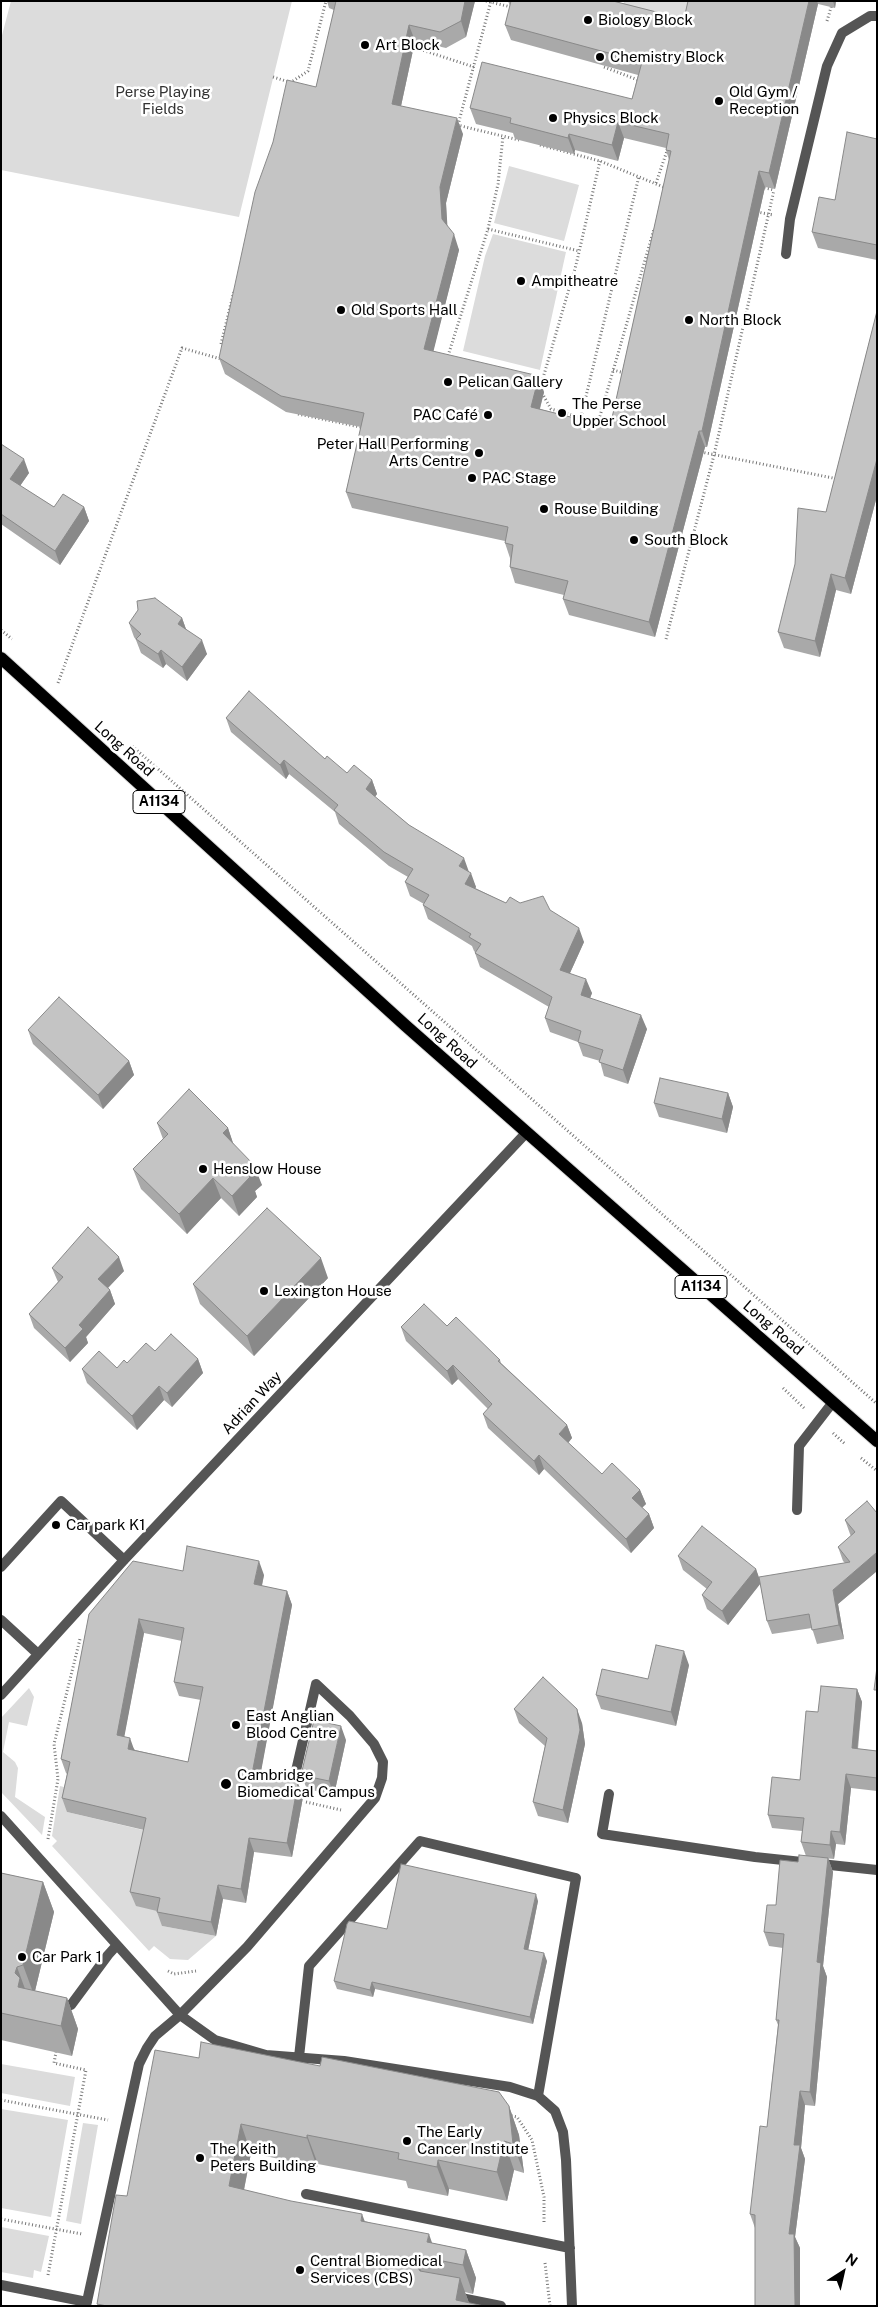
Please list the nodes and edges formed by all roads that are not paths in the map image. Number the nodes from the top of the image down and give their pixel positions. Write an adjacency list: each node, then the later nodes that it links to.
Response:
1 (877, 16): 2 (lane)
2 (786, 254)
3 (1, 658): 4 (main road, Long Road / A1134)
4 (526, 1133): 5 (main road, Long Road / A1134); 8 (lane, Adrian Way)
5 (832, 1402): 6 (main road, Long Road / A1134); 7 (lane)
6 (877, 1441)
7 (796, 1510)
8 (124, 1560): 9 (lane); 11 (lane, Adrian Way)
9 (1, 1567)
10 (1, 1620): 11 (lane)
11 (38, 1654): 12 (lane, Adrian Way)
12 (1, 1695)
13 (292, 1788): 19 (lane)
14 (609, 1794): 16 (lane)
15 (1, 1816): 17 (lane)
16 (877, 1870)
17 (117, 1945): 18 (lane); 19 (lane)
18 (42, 2004)
19 (180, 2015): 20 (lane); 26 (lane)
20 (299, 2057): 21 (lane); 21 (lane)
21 (538, 2096): 23 (lane)
22 (306, 2194): 23 (lane)
23 (570, 2248): 28 (lane)
24 (1, 2285): 26 (lane)
25 (449, 2296): 27 (lane)
26 (84, 2305)
27 (501, 2306)
28 (572, 2306)

